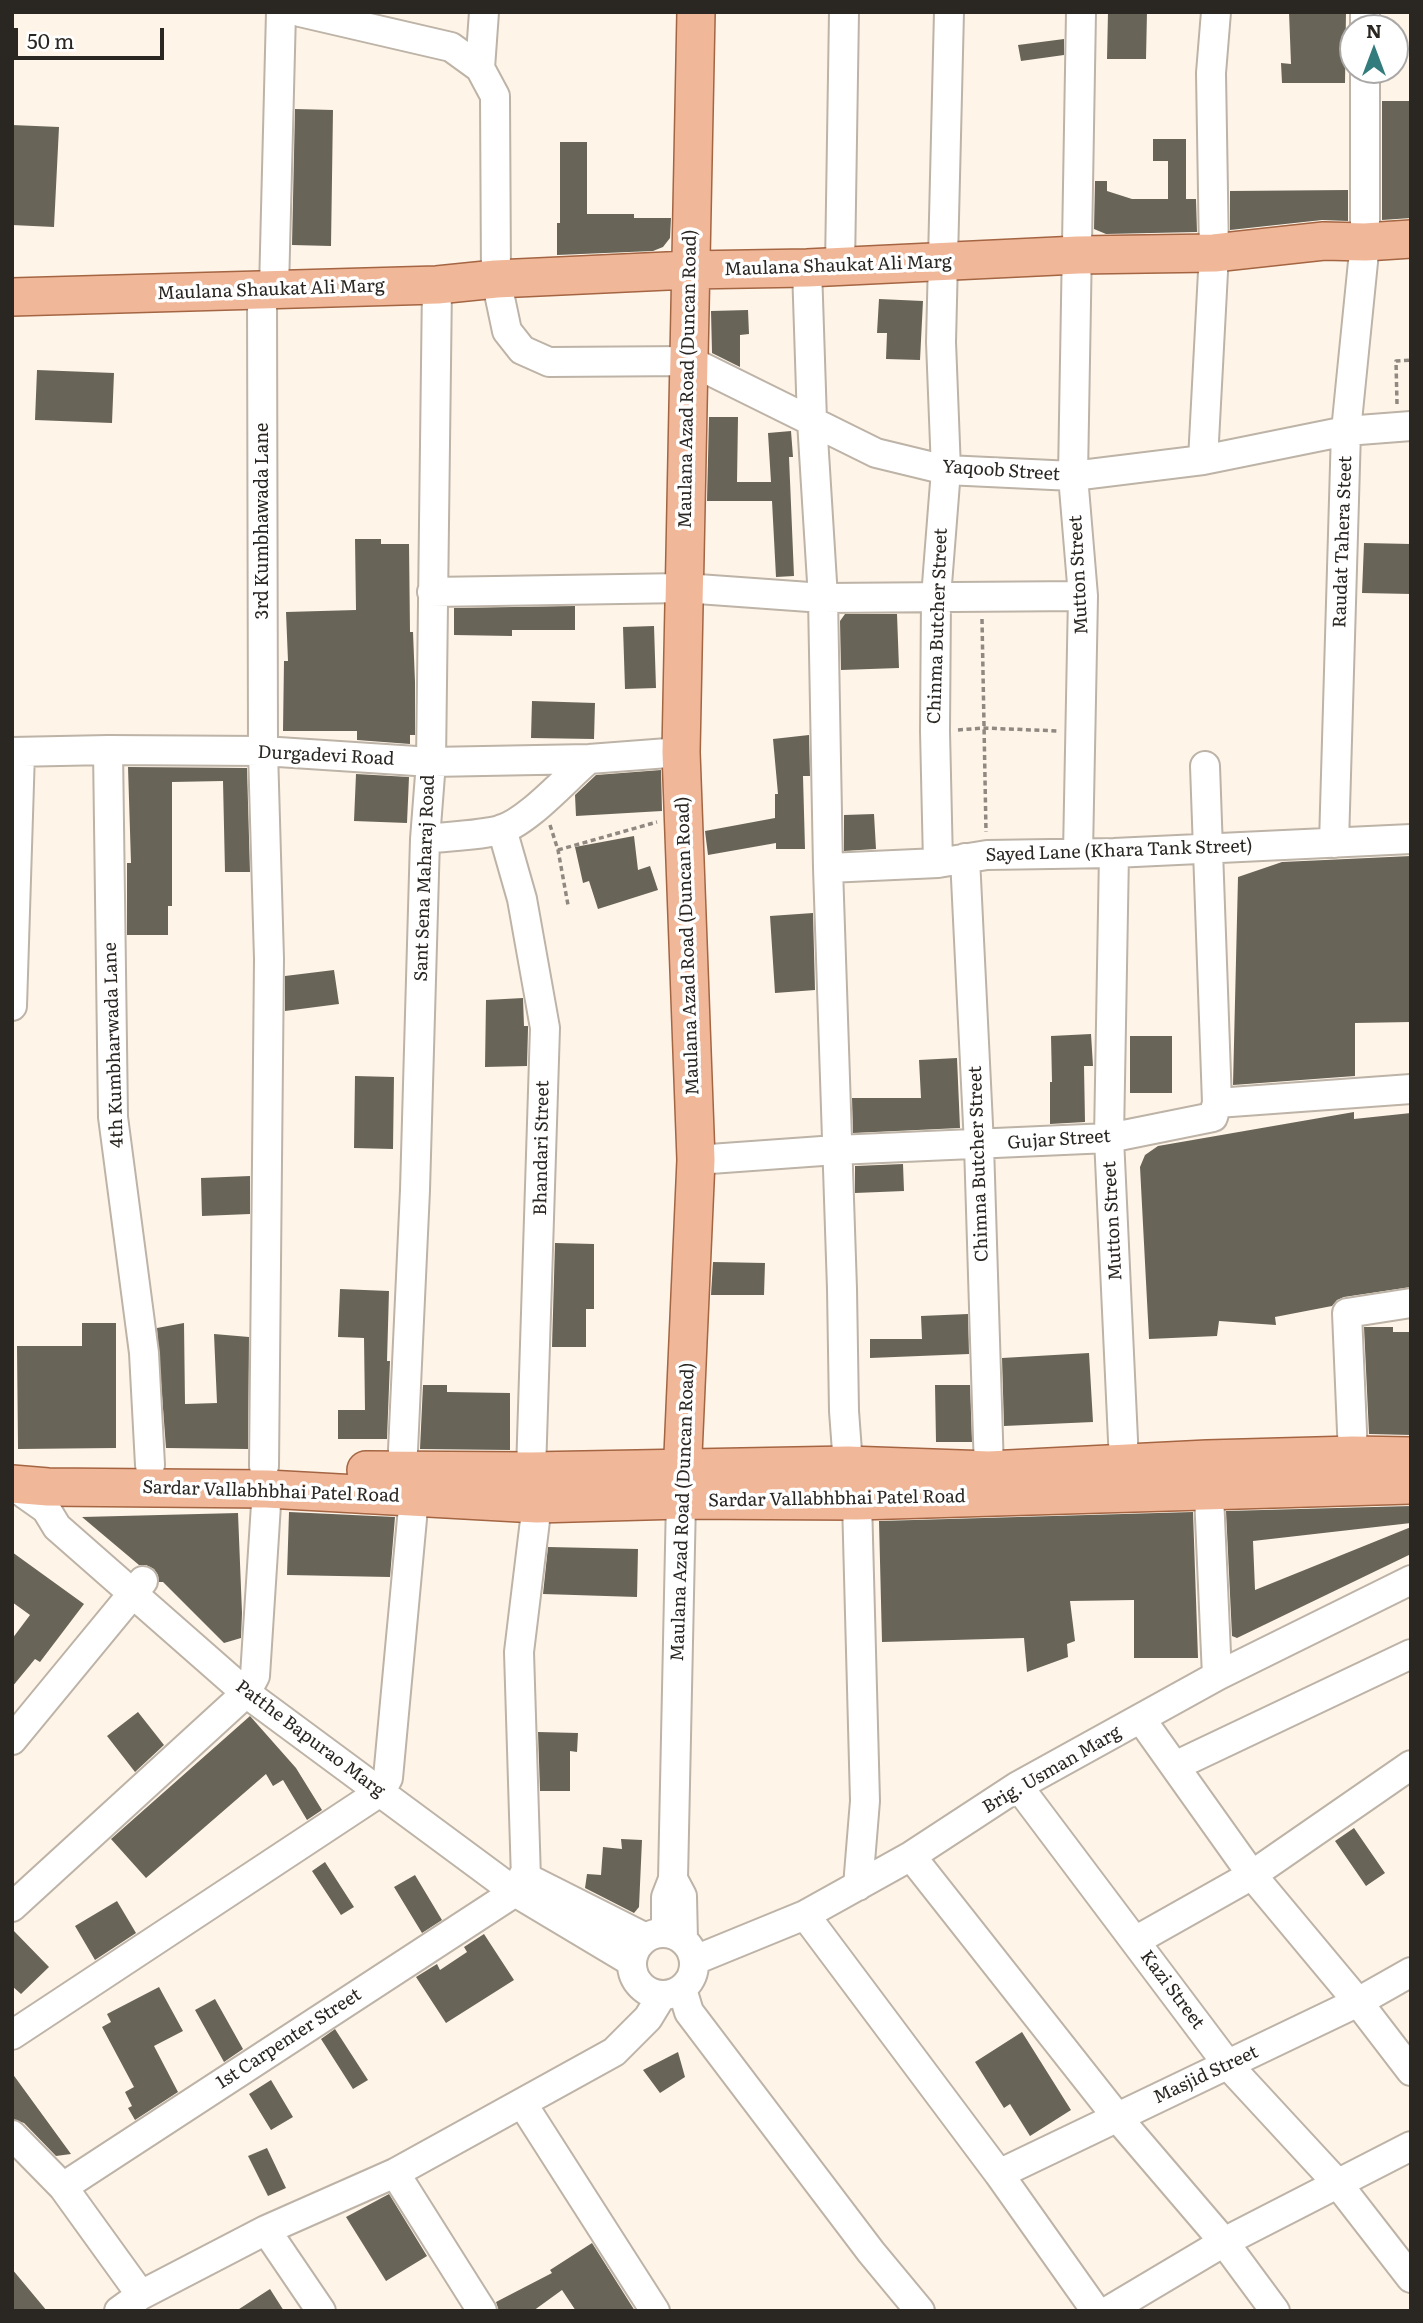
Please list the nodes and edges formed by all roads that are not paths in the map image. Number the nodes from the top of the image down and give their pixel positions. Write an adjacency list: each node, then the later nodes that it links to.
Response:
1 (281, 12): 21 (street, 3rd Kumbhawada Lane)
2 (300, 12): 9 (street)
3 (484, 12): 10 (street)
4 (696, 12): 18 (main road, Maulana Azad Road (Duncan Road))
5 (844, 12): 17 (street)
6 (949, 12): 16 (street, Chinma Butcher Street)
7 (1081, 12): 15 (street, Mutton Street)
8 (1216, 12): 14 (street)
9 (361, 19): 10 (street)
10 (480, 68): 19 (street, Yaqoob Street)
11 (1365, 84): 13 (street, Raudat Tahera Steet)
12 (1411, 239): 13 (main road, Maulana Shaukat Ali Marg)
13 (1365, 242): 14 (main road, Maulana Shaukat Ali Marg); 26 (street, Raudat Tahera Steet)
14 (1214, 253): 15 (main road, Maulana Shaukat Ali Marg); 27 (street)
15 (1078, 256): 16 (main road, Maulana Shaukat Ali Marg); 29 (street, Mutton Street)
16 (945, 262): 17 (main road, Maulana Shaukat Ali Marg); 28 (street, Chinma Butcher Street)
17 (824, 267): 18 (main road, Maulana Shaukat Ali Marg); 24 (street)
18 (689, 270): 19 (main road, Maulana Shaukat Ali Marg); 23 (main road, Maulana Azad Road (Duncan Road))
19 (496, 279): 20 (main road, Maulana Shaukat Ali Marg); 23 (street, Yaqoob Street)
20 (437, 285): 21 (main road, Maulana Shaukat Ali Marg); 31 (street, Sant Sena Maharaj Road)
21 (268, 289): 22 (main road, Maulana Shaukat Ali Marg); 36 (street, 3rd Kumbhawada Lane)
22 (12, 297)
23 (690, 361): 24 (street, Yaqoob Street); 30 (main road, Maulana Azad Road (Duncan Road))
24 (812, 421): 28 (street, Yaqoob Street); 34 (street)
25 (1404, 426): 26 (street, Yaqoob Street)
26 (1346, 431): 27 (street, Yaqoob Street); 45 (street, Raudat Tahera Steet)
27 (1203, 460): 29 (street, Yaqoob Street)
28 (946, 470): 29 (street, Yaqoob Street); 33 (street, Chinma Butcher Street)
29 (1073, 476): 32 (street, Mutton Street)
30 (684, 588): 31 (street); 34 (street); 38 (main road, Maulana Azad Road (Duncan Road))
31 (432, 592): 40 (street, Sant Sena Maharaj Road)
32 (1083, 596): 33 (street); 47 (street, Mutton Street)
33 (936, 597): 34 (street); 49 (street, Chinma Butcher Street)
34 (823, 598): 50 (street)
35 (108, 750): 36 (street, Durgadevi Road); 37 (street, Durgadevi Road); 63 (street, 4th Kumbharwada Lane)
36 (264, 751): 40 (street, Durgadevi Road); 67 (street, 3rd Kumbhawada Lane)
37 (16, 752): 51 (street)
38 (681, 752): 39 (street, Durgadevi Road); 57 (main road, Maulana Azad Road (Duncan Road))
39 (589, 759): 40 (street, Durgadevi Road); 42 (street)
40 (430, 762): 43 (street, Sant Sena Maharaj Road)
41 (1205, 766): 46 (street)
42 (502, 829): 43 (street); 72 (street, Bhandari Street)
43 (425, 839): 70 (street, Sant Sena Maharaj Road)
44 (1411, 839): 45 (street, Sayed Lane (Khara Tank Street))
45 (1334, 843): 46 (street, Sayed Lane (Khara Tank Street))
46 (1209, 848): 48 (street, Sayed Lane (Khara Tank Street)); 53 (street)
47 (1078, 853): 48 (street, Sayed Lane (Khara Tank Street)); 49 (street, Sayed Lane (Khara Tank Street))
48 (1114, 853): 54 (street, Mutton Street)
49 (963, 859): 50 (street, Sayed Lane (Khara Tank Street)); 55 (street, Chimna Butcher Street)
50 (828, 868): 56 (street)
51 (12, 1006)
52 (1411, 1088): 53 (street)
53 (1217, 1103): 54 (street, Gujar Street)
54 (1109, 1138): 55 (street, Gujar Street); 62 (street, Mutton Street)
55 (979, 1145): 56 (street, Gujar Street); 65 (street, Chimna Butcher Street)
56 (836, 1150): 57 (street, Gujar Street); 64 (street)
57 (696, 1160): 68 (main road, Maulana Azad Road (Duncan Road))
58 (1411, 1303): 59 (street)
59 (1353, 1455): 60 (main road, Sardar Vallabhbhai Patel Road); 66 (main road, Sardar Vallabhbhai Patel Road)
60 (1411, 1456)
61 (12, 1461): 63 (main road, Sardar Vallabhbhai Patel Road)
62 (1124, 1462): 65 (main road, Sardar Vallabhbhai Patel Road); 66 (main road, Sardar Vallabhbhai Patel Road)
63 (150, 1465): 67 (main road, Sardar Vallabhbhai Patel Road)
64 (848, 1465): 65 (main road, Sardar Vallabhbhai Patel Road); 68 (main road, Sardar Vallabhbhai Patel Road); 73 (street)
65 (989, 1470)
66 (1208, 1475): 71 (main road, Sardar Vallabhbhai Patel Road); 73 (main road, Sardar Vallabhbhai Patel Road); 77 (street)
67 (266, 1478): 69 (main road, Sardar Vallabhbhai Patel Road); 70 (main road, Sardar Vallabhbhai Patel Road); 78 (street, 3rd Kumbhawada Lane)
68 (682, 1483): 72 (main road, Sardar Vallabhbhai Patel Road); 73 (main road, Sardar Vallabhbhai Patel Road); 92 (street, Maulana Azad Road (Duncan Road))
69 (12, 1485): 75 (street, Patthe Bapurao Marg)
70 (408, 1485): 72 (main road, Sardar Vallabhbhai Patel Road); 83 (street, Sant Sena Maharaj Road)
71 (1411, 1485)
72 (534, 1488): 87 (street, Bhandari Street)
73 (857, 1501): 88 (street)
74 (1411, 1580): 77 (street, Brig. Usman Marg)
75 (138, 1586): 78 (street, Patthe Bapurao Marg); 80 (street)
76 (1411, 1654): 82 (street)
77 (1217, 1676): 79 (street, Brig. Usman Marg)
78 (250, 1684): 83 (street, Patthe Bapurao Marg); 89 (street)
79 (1140, 1719): 82 (street); 84 (street, Brig. Usman Marg)
80 (12, 1740)
81 (1411, 1765): 86 (street)
82 (1175, 1766): 86 (street)
83 (384, 1785): 87 (street, Patthe Bapurao Marg); 97 (street)
84 (1018, 1786): 85 (street, Brig. Usman Marg); 91 (street, Kazi Street)
85 (911, 1856): 88 (street, Brig. Usman Marg); 101 (street)
86 (1252, 1875): 91 (street); 96 (street)
87 (520, 1885): 92 (street); 93 (street); 107 (street, 1st Carpenter Street)
88 (858, 1886): 90 (street, Brig. Usman Marg)
89 (12, 1907)
90 (805, 1915): 92 (street, Brig. Usman Marg); 105 (street)
91 (1135, 1941): 98 (street, Kazi Street)
92 (672, 1943): 93 (street); 95 (street)
93 (632, 1962): 95 (street)
94 (1411, 1972): 96 (street, Masjid Street)
95 (672, 1992): 100 (street); 115 (street)
96 (1357, 2002): 98 (street, Masjid Street); 99 (street)
97 (12, 2035)
98 (1228, 2065): 101 (street, Masjid Street); 106 (street, Kazi Street)
99 (1411, 2071)
100 (522, 2103): 104 (street); 114 (street)
101 (1118, 2117): 105 (street, Masjid Street); 109 (street)
102 (12, 2136): 107 (street)
103 (1411, 2146): 106 (street)
104 (395, 2173): 108 (street); 113 (street)
105 (999, 2174): 116 (street)
106 (1338, 2184): 109 (street); 110 (street, Kazi Street)
107 (63, 2187): 111 (street)
108 (266, 2230): 111 (street); 112 (street)
109 (1224, 2242): 117 (street); 118 (street)
110 (1411, 2278)
111 (130, 2303)
112 (321, 2311)
113 (482, 2311)
114 (655, 2311)
115 (920, 2311)
116 (1096, 2311)
117 (1108, 2311)
118 (1275, 2311)

